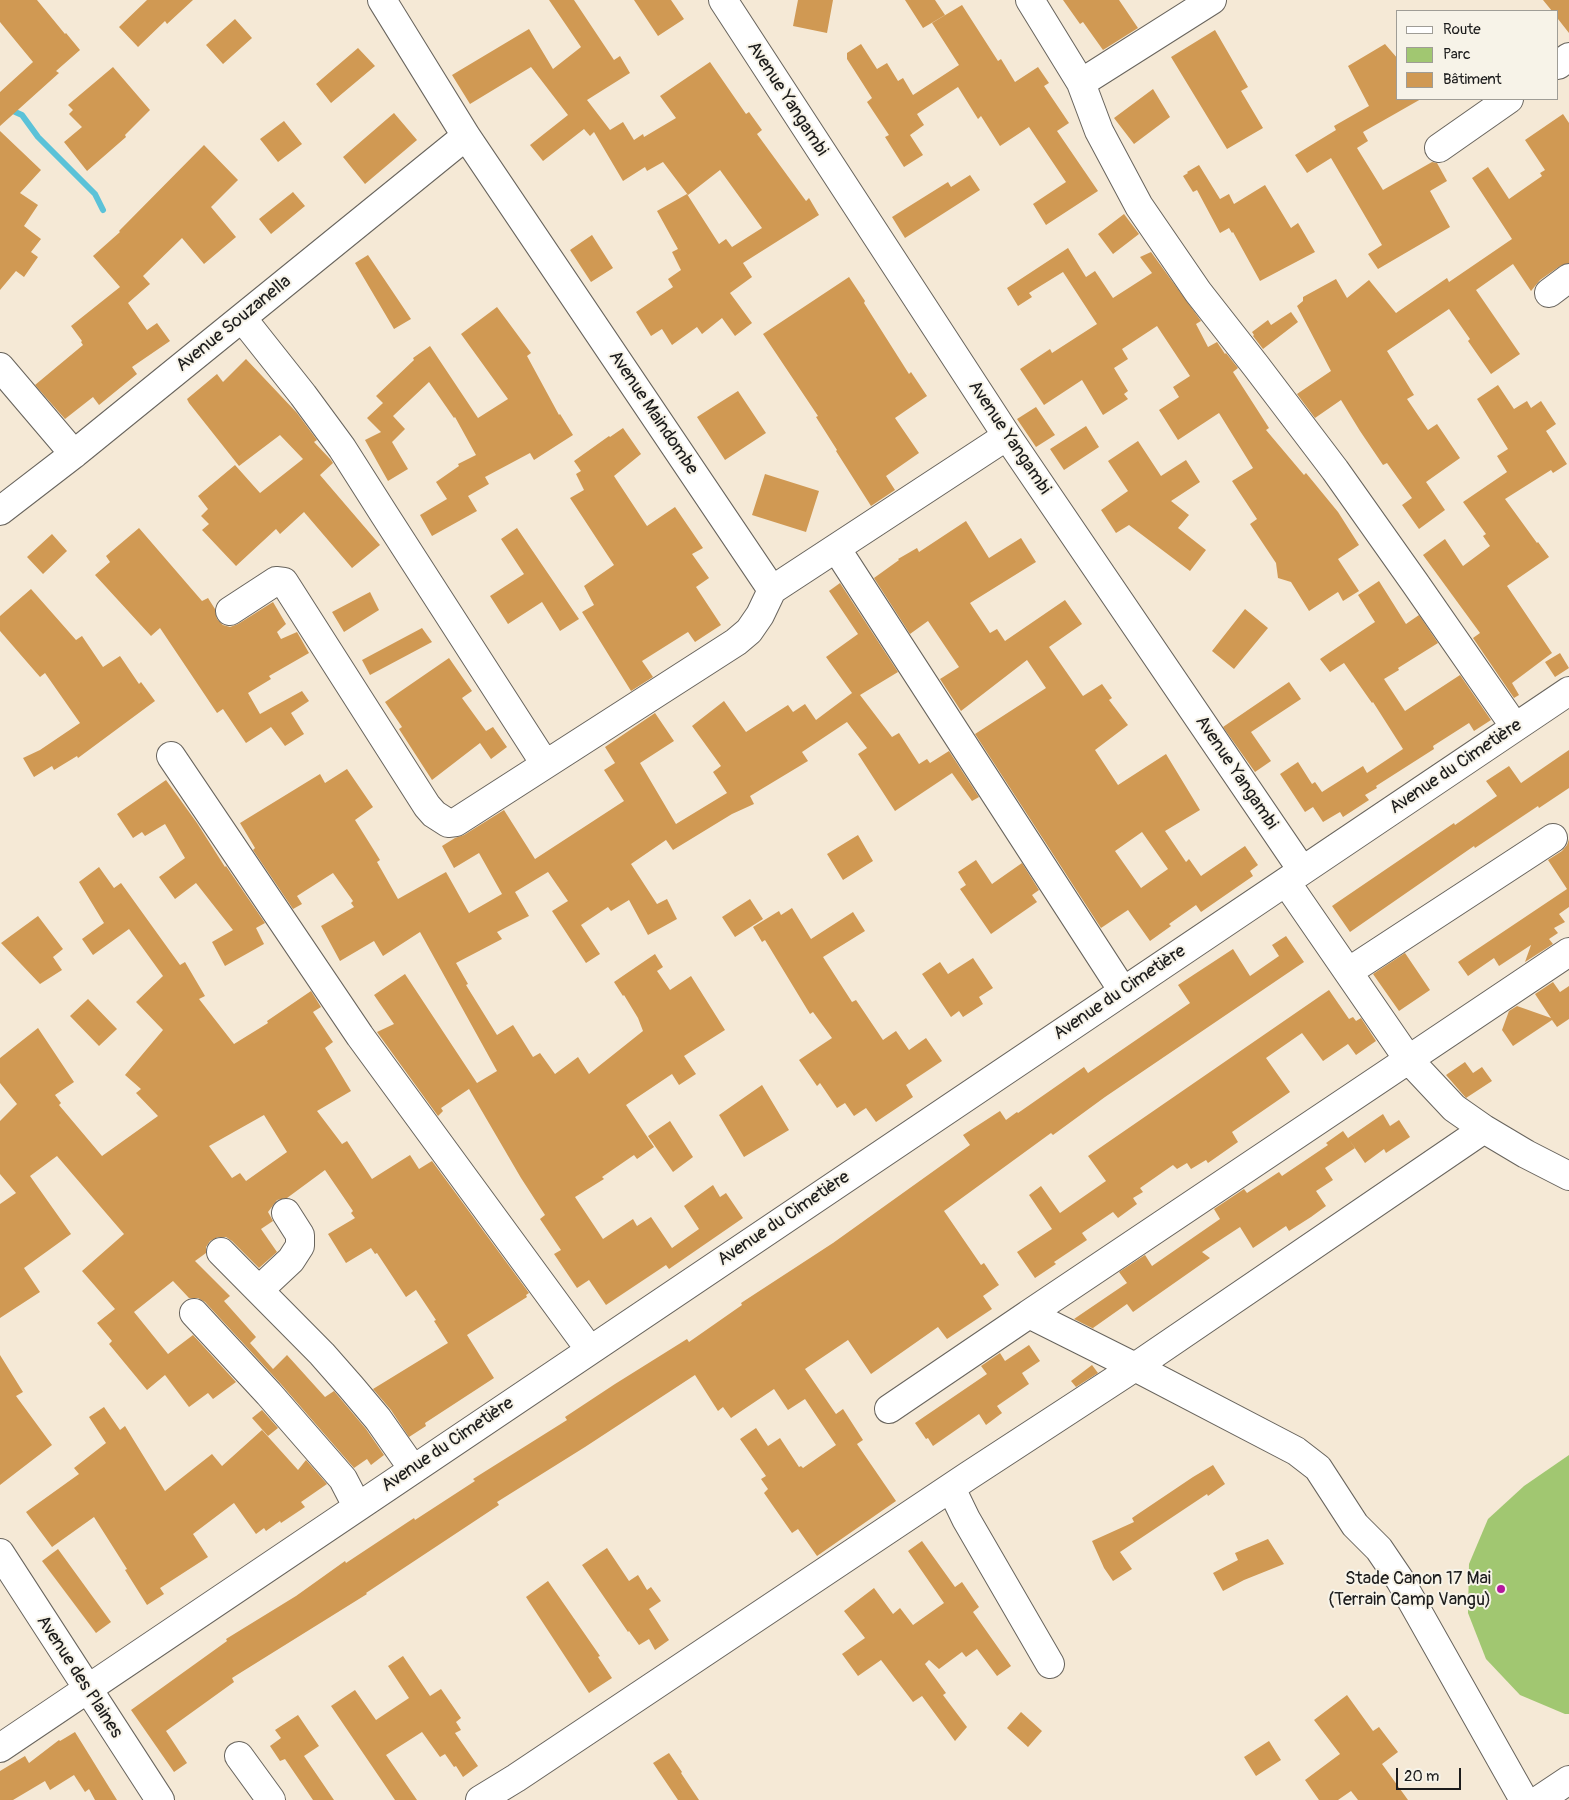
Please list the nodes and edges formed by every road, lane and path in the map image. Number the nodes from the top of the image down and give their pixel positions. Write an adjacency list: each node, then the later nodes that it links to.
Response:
1 (382, 0): 7 (street, Avenue Maindombe)
2 (723, 0): 11 (street, Avenue Yangambi)
3 (1030, 0): 5 (street)
4 (1212, 0): 5 (street)
5 (1081, 83): 18 (street)
6 (1508, 100): 8 (street)
7 (466, 136): 9 (street, Avenue Souzanella); 15 (street, Avenue Maindombe)
8 (1439, 148)
9 (242, 318): 12 (street, Avenue Souzanella); 20 (street)
10 (0, 367): 12 (street)
11 (1007, 436): 14 (street); 22 (street, Avenue Yangambi)
12 (74, 454): 13 (street, Avenue Souzanella)
13 (0, 511)
14 (836, 548): 15 (street); 25 (street)
15 (772, 590): 20 (street)
16 (230, 611): 20 (street)
17 (1569, 691): 18 (street, Avenue du Cimetière)
18 (1515, 727): 22 (street, Avenue du Cimetière)
19 (171, 756): 34 (street)
20 (545, 764)
21 (1553, 838): 24 (street)
22 (1294, 876): 24 (street, Avenue Yangambi); 25 (street, Avenue du Cimetière)
23 (1569, 952): 26 (street)
24 (1348, 972): 26 (street, Avenue Yangambi)
25 (1123, 991): 34 (street, Avenue du Cimetière)
26 (1408, 1059): 27 (street, Avenue Yangambi); 33 (street)
27 (1484, 1129): 28 (street, Avenue Yangambi); 35 (street)
28 (1569, 1176)
29 (286, 1213): 31 (street)
30 (221, 1252): 31 (street)
31 (259, 1290): 37 (street)
32 (194, 1313): 39 (street)
33 (1029, 1314): 35 (street); 36 (street)
34 (590, 1350): 37 (street, Avenue du Cimetière)
35 (1135, 1366): 38 (street); 49 (street)
36 (889, 1409)
37 (414, 1469): 39 (street, Avenue du Cimetière)
38 (951, 1488): 41 (street); 47 (street)
39 (357, 1506): 42 (street, Avenue du Cimetière)
40 (0, 1554): 42 (street, Avenue des Plaines)
41 (1050, 1664)
42 (87, 1690): 43 (street, Avenue du Cimetière); 46 (street, Avenue des Plaines)
43 (0, 1748)
44 (239, 1756): 48 (street)
45 (1569, 1780): 50 (street)
46 (155, 1798)
47 (482, 1799)
48 (271, 1800)
49 (1524, 1800)
50 (1539, 1800)

